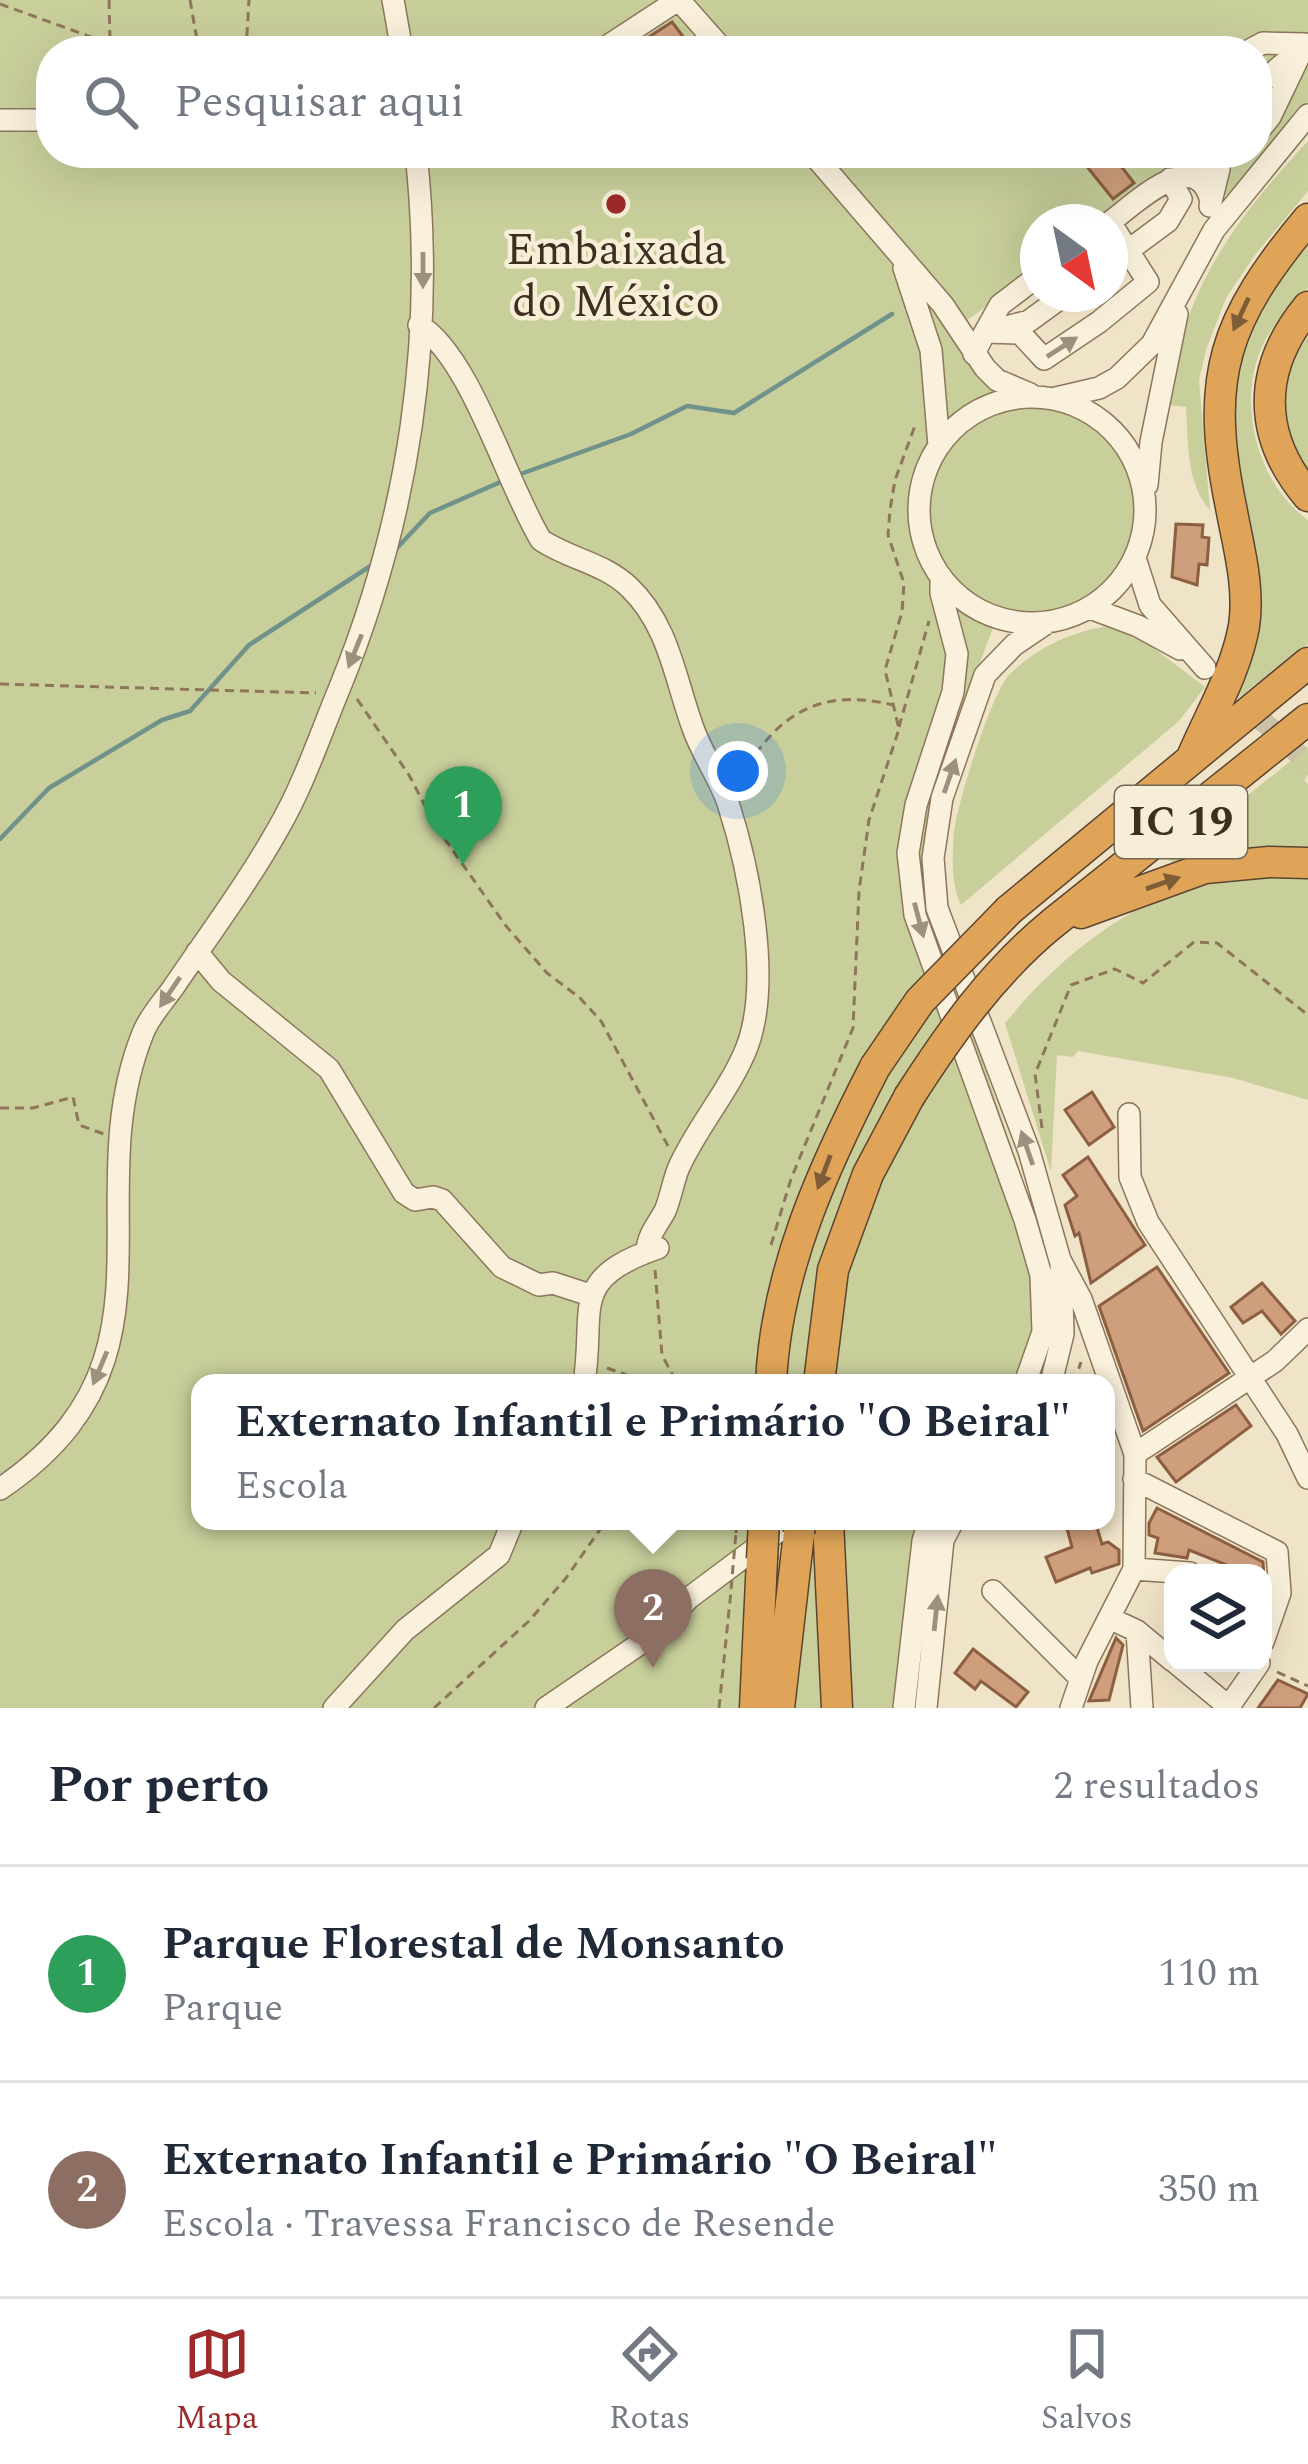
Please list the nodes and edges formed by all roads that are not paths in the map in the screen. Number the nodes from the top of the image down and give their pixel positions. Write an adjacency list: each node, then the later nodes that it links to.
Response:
1 (393, 0): 3 (street)
2 (679, 0): 4 (street); 5 (street)
3 (399, 36)
4 (623, 36)
5 (711, 36)
6 (1306, 42): 7 (street); 8 (street); 9 (street)
7 (1272, 43)
8 (1272, 73)
9 (1272, 113)
10 (1308, 115): 13 (street)
11 (0, 120): 12 (street)
12 (36, 120)
13 (1272, 159)
14 (417, 168): 28 (street, one-way to 28)
15 (825, 168): 23 (street)
16 (1223, 168): 19 (street)
17 (1265, 168): 21 (street)
18 (1170, 179): 19 (street); 22 (street); 22 (street)
19 (1211, 201): 21 (street)
20 (1308, 219): 41 (highway, one-way to 41)
21 (1214, 230): 25 (street)
22 (1129, 250): 29 (street, one-way to 22)
23 (898, 251): 30 (street); 32 (street)
24 (1020, 290): 29 (street)
25 (1180, 296): 31 (street); 34 (street)
26 (1308, 307): 33 (highway)
27 (1041, 312): 29 (street)
28 (417, 326): 44 (street, one-way to 44); 47 (street)
29 (985, 332): 30 (street)
30 (974, 354): 31 (street)
31 (1045, 397): 32 (street); 34 (street)
32 (939, 446): 36 (street)
33 (1308, 496)
34 (1146, 497): 35 (street)
35 (1136, 558): 37 (street); 37 (street)
36 (941, 586): 38 (street); 52 (street, one-way to 52)
37 (1090, 608): 38 (street)
38 (1048, 622): 46 (street, one-way to 38)
39 (1308, 663): 41 (highway, IC 19)
40 (1308, 719): 43 (highway, IC 19)
41 (1193, 755): 50 (highway, IC 19, one-way to 50, bridge)
42 (1308, 863): 43 (highway, one-way to 42)
43 (1053, 923): 51 (highway, IC 19, bridge)
44 (197, 952): 47 (street); 60 (street, one-way to 60)
45 (1129, 1114): 55 (street)
46 (1060, 1260): 53 (street); 54 (street)
47 (590, 1295): 49 (street)
48 (1308, 1329): 55 (street)
49 (585, 1374)
50 (771, 1374)
51 (820, 1374)
52 (1028, 1374)
53 (1053, 1374)
54 (1108, 1374)
55 (1250, 1375): 57 (street); 58 (street)
56 (1115, 1395): 57 (street)
57 (1136, 1454): 59 (street)
58 (1308, 1478)
59 (1134, 1479): 68 (street); 71 (street)
60 (0, 1489)
61 (509, 1530): 81 (street)
62 (751, 1530): 75 (highway, bridge)
63 (790, 1530): 82 (street)
64 (796, 1530): 79 (highway)
65 (828, 1530): 84 (highway)
66 (924, 1530): 85 (street)
67 (948, 1530): 86 (street, one-way to 67)
68 (1134, 1569): 69 (street); 72 (street)
69 (1164, 1571)
70 (994, 1591): 78 (street)
71 (1272, 1605)
72 (1109, 1618): 73 (street); 78 (street)
73 (1137, 1631): 74 (street); 88 (street)
74 (1164, 1654)
75 (757, 1666): 79 (highway); 83 (highway)
76 (1186, 1672): 80 (street)
77 (1253, 1672): 80 (street)
78 (1079, 1678): 87 (street)
79 (771, 1706)
80 (1228, 1707)
81 (334, 1708)
82 (546, 1708)
83 (738, 1708)
84 (837, 1708)
85 (904, 1708)
86 (926, 1708)
87 (1071, 1708)
88 (1142, 1708)

